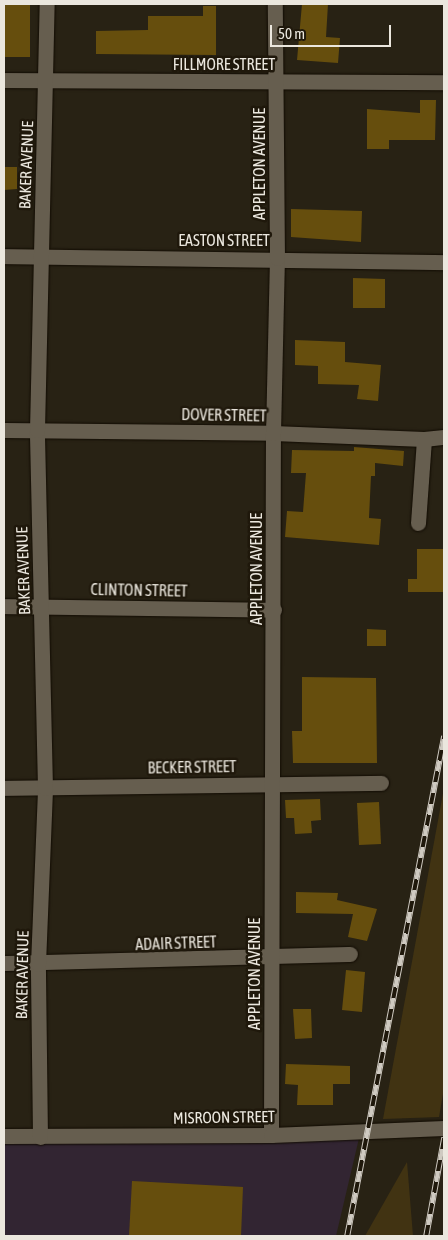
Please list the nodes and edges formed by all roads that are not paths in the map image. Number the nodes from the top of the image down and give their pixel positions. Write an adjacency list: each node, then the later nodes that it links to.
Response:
1 (47, 4): 4 (street, BAKER AVENUE)
2 (275, 4): 5 (street, APPLETON AVENUE)
3 (4, 80): 4 (street, FILLMORE STREET)
4 (46, 80): 5 (street, FILLMORE STREET); 8 (street, BAKER AVENUE)
5 (276, 81): 6 (street, FILLMORE STREET); 9 (street, APPLETON AVENUE)
6 (444, 82)
7 (4, 256): 8 (street, EASTON STREET)
8 (41, 256): 9 (street, EASTON STREET); 12 (street, BAKER AVENUE)
9 (277, 258): 10 (street, EASTON STREET); 13 (street, APPLETON AVENUE)
10 (444, 262)
11 (4, 430): 12 (street, DOVER STREET)
12 (37, 430): 13 (street, DOVER STREET); 18 (street, BAKER AVENUE)
13 (272, 433): 15 (street, DOVER STREET); 19 (street, APPLETON AVENUE)
14 (444, 437): 15 (street, DOVER STREET)
15 (424, 439): 16 (street)
16 (418, 523)
17 (4, 606): 18 (street, CLINTON STREET)
18 (42, 606): 19 (street, CLINTON STREET); 23 (street, BAKER AVENUE)
19 (274, 610): 20 (street, APPLETON AVENUE)
20 (274, 782): 21 (street, BECKER STREET); 23 (street, BECKER STREET); 25 (street, APPLETON AVENUE)
21 (381, 783)
22 (4, 788): 23 (street, BECKER STREET)
23 (45, 788): 27 (street, BAKER AVENUE)
24 (350, 954): 25 (street, ADAIR STREET)
25 (272, 958): 27 (street, ADAIR STREET); 29 (street, APPLETON AVENUE)
26 (4, 963): 27 (street, ADAIR STREET)
27 (38, 964): 31 (street, BAKER AVENUE)
28 (444, 1128): 29 (street, MISROON STREET)
29 (271, 1135): 31 (street, MISROON STREET)
30 (4, 1136): 31 (street, MISROON STREET)
31 (40, 1137)

